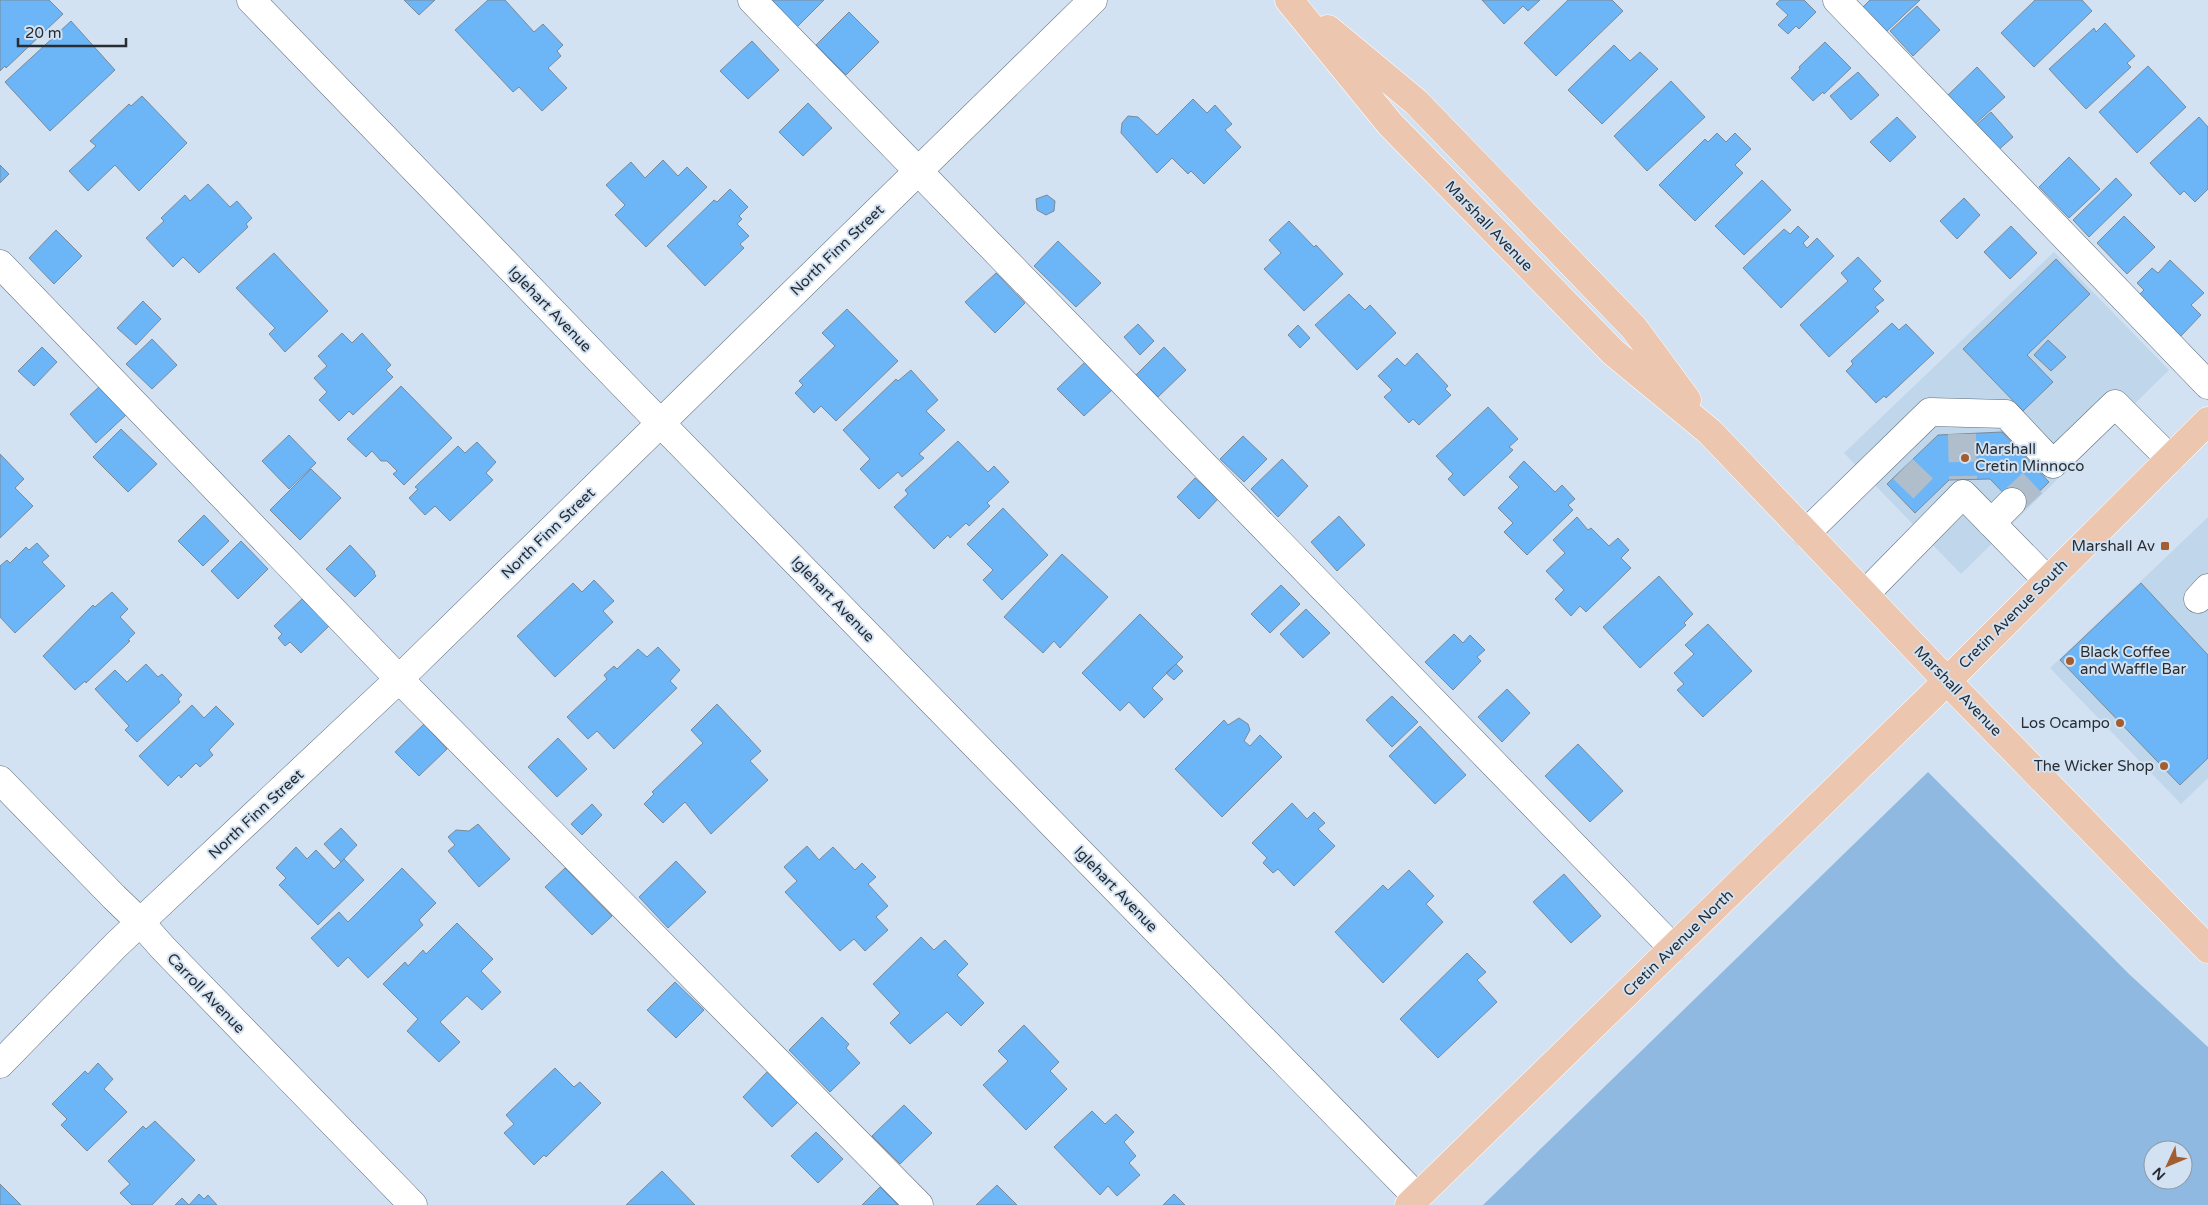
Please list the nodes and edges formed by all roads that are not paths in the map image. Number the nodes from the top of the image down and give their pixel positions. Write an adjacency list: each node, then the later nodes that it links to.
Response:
1 (251, 0): 9 (street, Iglehart Avenue)
2 (752, 0): 6 (street)
3 (1093, 0): 6 (street, North Finn Street)
4 (1291, 0): 14 (main road, Marshall Avenue)
5 (1837, 0): 8 (street)
6 (918, 172): 9 (street, North Finn Street); 21 (street)
7 (0, 264): 17 (street)
8 (2208, 384)
9 (661, 423): 17 (street, North Finn Street); 24 (street, Iglehart Avenue)
10 (2204, 434): 11 (main road, Cretin Avenue South)
11 (2170, 459): 14 (street); 15 (main road, Cretin Avenue South)
12 (2012, 502): 13 (street)
13 (1991, 523): 15 (street); 16 (street)
14 (1806, 533): 16 (main road, Marshall Avenue)
15 (2047, 580): 18 (main road, Cretin Avenue South)
16 (1865, 594): 18 (main road, Marshall Avenue)
17 (399, 679): 20 (street, North Finn Street); 26 (street)
18 (1947, 681): 21 (main road, Cretin Avenue North); 22 (main road, Marshall Avenue)
19 (0, 780): 20 (street, Carroll Avenue)
20 (140, 922): 23 (street, North Finn Street); 25 (street, Carroll Avenue)
21 (1673, 948): 24 (main road, Cretin Avenue North)
22 (2208, 949)
23 (0, 1064)
24 (1413, 1201)
25 (414, 1205)
26 (919, 1205)

